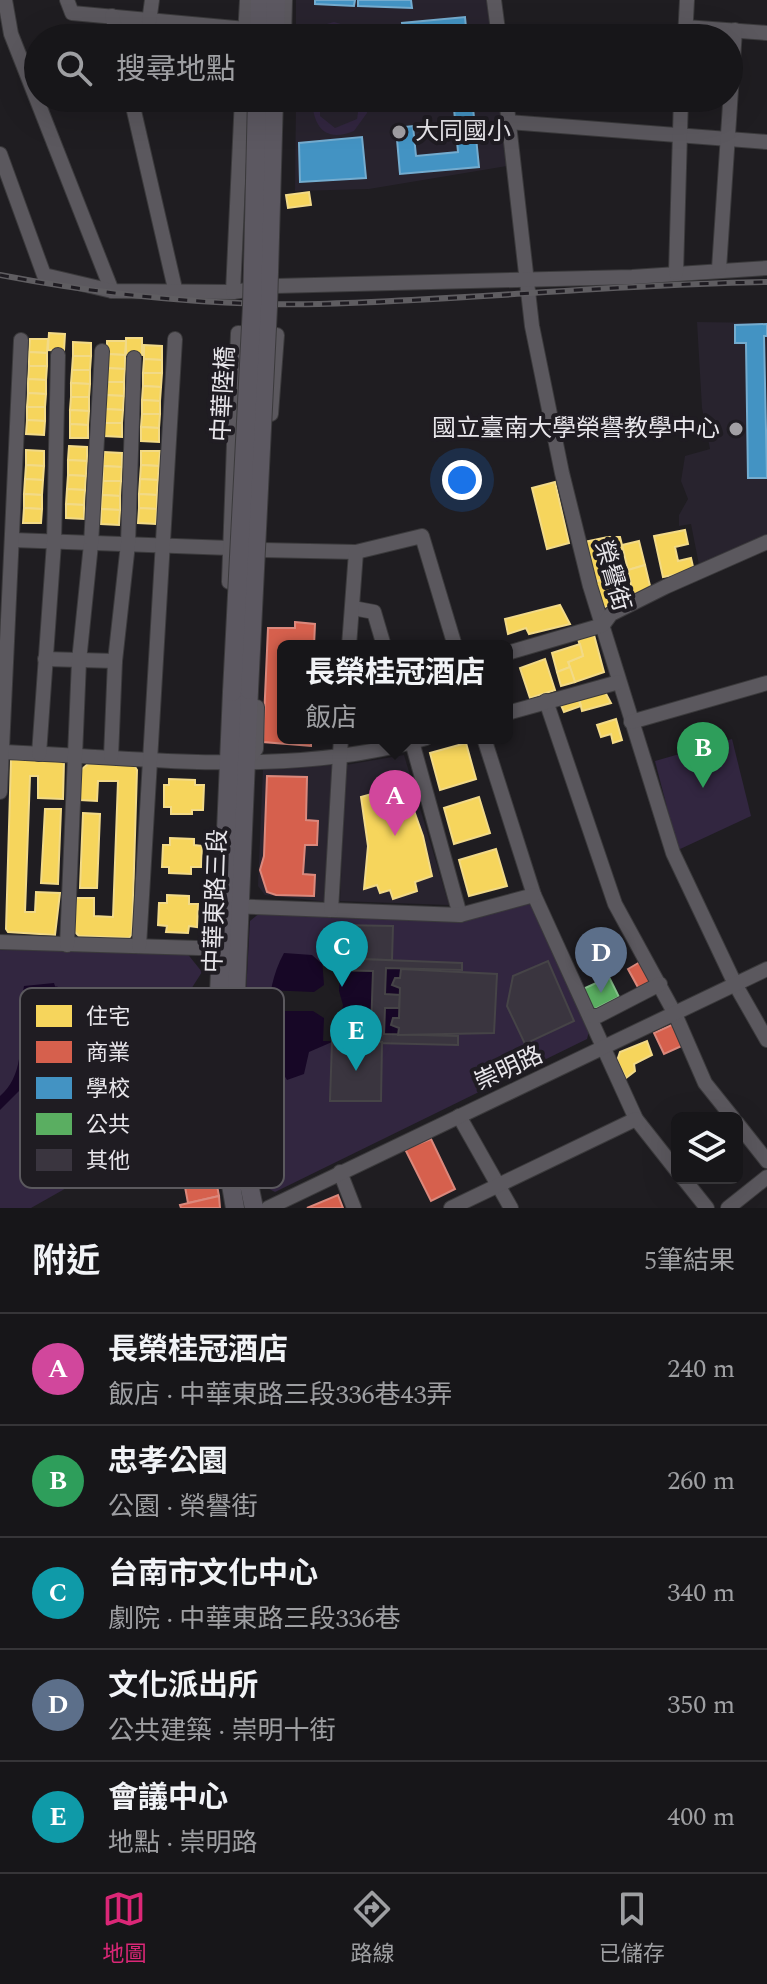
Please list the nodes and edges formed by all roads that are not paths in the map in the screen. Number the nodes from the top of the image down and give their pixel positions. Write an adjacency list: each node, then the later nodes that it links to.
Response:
1 (5, 0): 22 (street)
2 (67, 0): 10 (street)
3 (152, 0): 11 (street)
4 (247, 0): 14 (street)
5 (260, 0): 15 (main road)
6 (276, 0): 16 (main road)
7 (285, 0): 17 (street)
8 (494, 0): 18 (street)
9 (687, 0): 19 (street)
10 (112, 16): 11 (street); 12 (street)
11 (149, 22): 13 (street)
12 (114, 24)
13 (165, 24)
14 (249, 24)
15 (253, 24)
16 (275, 24)
17 (284, 24)
18 (497, 24)
19 (686, 24)
20 (743, 31): 21 (street)
21 (767, 33)
22 (6, 36): 23 (street)
23 (24, 79)
24 (38, 112): 43 (street)
25 (134, 112): 45 (street)
26 (241, 112): 44 (street)
27 (257, 112): 71 (main road, 中華陸橋, bridge)
28 (274, 112): 71 (main road, 中華陸橋, bridge)
29 (281, 112): 42 (street)
30 (507, 112): 33 (street, 榮譽街)
31 (680, 112): 34 (street)
32 (730, 112): 35 (street)
33 (508, 122): 34 (street); 41 (street, 榮譽街)
34 (678, 136): 35 (street); 40 (street)
35 (728, 139): 36 (street); 39 (street)
36 (767, 142)
37 (0, 154): 43 (street)
38 (767, 268): 39 (street)
39 (719, 269): 40 (street)
40 (676, 273): 41 (street)
41 (527, 280): 42 (street); 61 (street, 榮譽街)
42 (275, 286): 44 (street)
43 (112, 291): 45 (street)
44 (233, 292): 45 (street)
45 (176, 293)
46 (175, 339): 56 (street)
47 (21, 340): 51 (street)
48 (102, 351): 54 (street)
49 (58, 355): 53 (street)
50 (134, 358): 55 (street)
51 (13, 540): 53 (street); 79 (street)
52 (767, 542): 61 (street)
53 (54, 543): 54 (street); 66 (street)
54 (91, 544): 55 (street); 67 (street)
55 (128, 544): 56 (street); 68 (street)
56 (164, 545): 57 (street); 84 (street)
57 (230, 548): 58 (street); 85 (street)
58 (262, 550): 59 (street); 85 (street)
59 (356, 552): 60 (street); 64 (street)
60 (353, 608): 62 (street); 63 (street)
61 (603, 625): 65 (street); 69 (street, 榮譽街)
62 (350, 640)
63 (382, 640)
64 (453, 640)
65 (513, 651)
66 (45, 659): 67 (street); 80 (street)
67 (79, 661): 68 (street); 81 (street)
68 (115, 661): 83 (street)
69 (619, 682): 72 (street); 74 (street, 榮譽街)
70 (767, 683): 74 (street)
71 (241, 691): 85 (main road, 中華東路三段)
72 (546, 701): 73 (street); 96 (street)
73 (513, 711)
74 (631, 722): 97 (street, 榮譽街)
75 (340, 744): 82 (street)
76 (392, 744): 82 (street)
77 (417, 744): 90 (street)
78 (486, 744): 87 (street)
79 (2, 752): 80 (street); 86 (street)
80 (39, 754): 81 (street)
81 (74, 755): 83 (street); 92 (street)
82 (339, 755): 85 (street); 89 (street)
83 (111, 757): 84 (street)
84 (148, 759): 85 (street); 93 (street)
85 (237, 762): 88 (main road, 中華東路三段)
86 (0, 792)
87 (534, 895): 90 (street); 101 (street)
88 (231, 906): 89 (street); 94 (main road, 中華東路三段)
89 (331, 910): 90 (street)
90 (460, 915)
91 (0, 942): 92 (street)
92 (67, 945): 93 (street)
93 (139, 946): 94 (street)
94 (229, 948): 98 (main road, 中華東路三段); 99 (main road, 中華東路三段)
95 (767, 969): 97 (street, 崇明路)
96 (660, 984): 100 (street); 101 (street)
97 (735, 984): 100 (street, 崇明路); 102 (street, 榮譽街)
98 (226, 988)
99 (230, 988)
100 (675, 1014): 103 (street, 崇明路); 104 (street)
101 (591, 1016): 103 (street)
102 (767, 1040)
103 (604, 1048): 105 (street, 崇明路); 106 (street)
104 (728, 1112)
105 (459, 1116): 110 (street, 崇明路); 113 (street)
106 (636, 1119): 109 (street); 113 (street)
107 (743, 1131): 108 (street)
108 (767, 1161)
109 (671, 1163)
110 (340, 1172): 118 (street, 崇明路); 119 (street)
111 (767, 1177): 123 (street)
112 (688, 1184): 122 (street)
113 (497, 1187): 120 (street); 121 (street)
114 (232, 1188): 116 (main road, 中華東路三段)
115 (250, 1188): 117 (main road, 中華東路三段)
116 (235, 1208)
117 (254, 1208)
118 (268, 1208)
119 (354, 1208)
120 (451, 1208)
121 (511, 1208)
122 (707, 1208)
123 (728, 1208)

